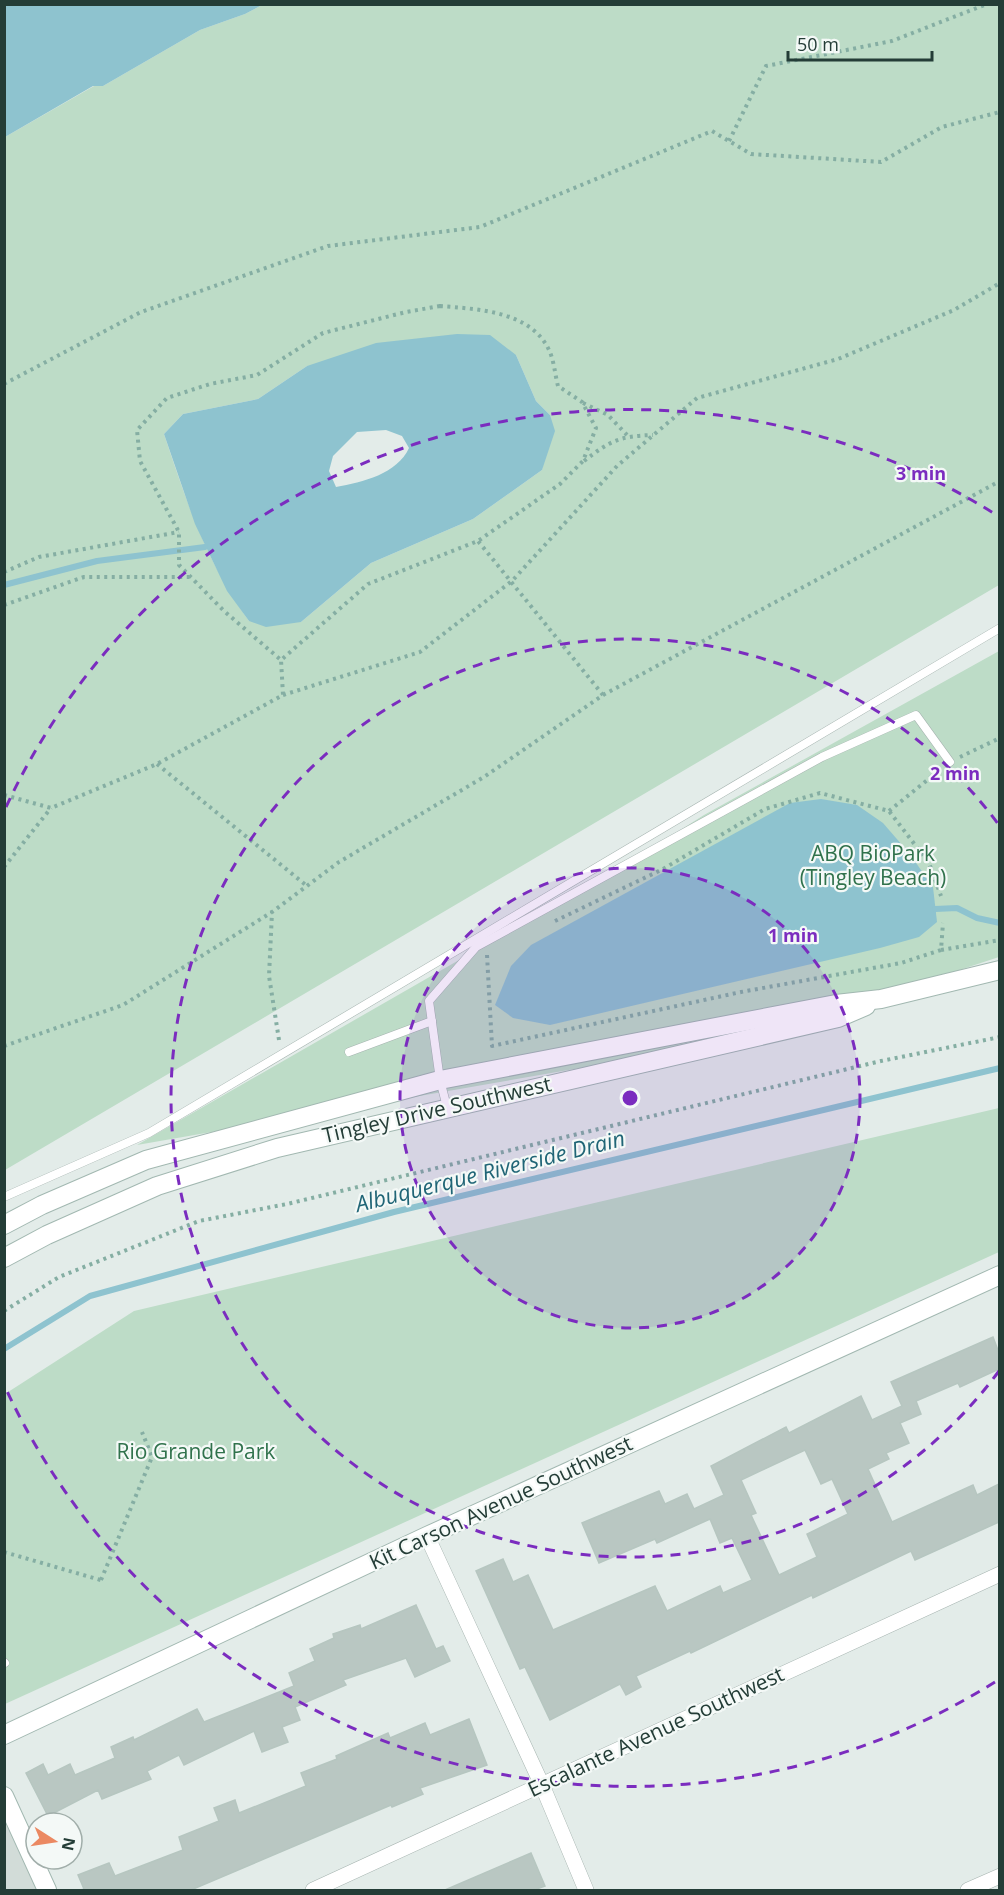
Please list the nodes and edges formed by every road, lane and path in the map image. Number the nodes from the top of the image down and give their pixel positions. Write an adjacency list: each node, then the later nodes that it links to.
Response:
1 (987, 4): 3 (path)
2 (999, 112): 3 (path)
3 (729, 141): 5 (path)
4 (999, 283): 8 (path)
5 (4, 384)
6 (582, 402): 7 (path); 9 (path); 11 (path)
7 (627, 435): 8 (path); 9 (path)
8 (653, 435): 15 (path)
9 (583, 462): 12 (path)
10 (999, 481): 19 (path)
11 (179, 532): 13 (path); 14 (path)
12 (478, 541): 15 (path); 18 (path)
13 (4, 572)
14 (190, 577): 16 (path); 18 (path)
15 (512, 581): 19 (path); 20 (path)
16 (4, 605)
17 (999, 628): 43 (lane)
18 (281, 660): 20 (path)
19 (603, 695): 26 (path)
20 (284, 696): 22 (path)
21 (950, 762): 36 (lane)
22 (157, 764): 24 (path); 26 (path)
23 (4, 795): 24 (path)
24 (51, 808): 25 (path)
25 (4, 867)
26 (307, 886): 28 (path)
27 (941, 896): 30 (path)
28 (272, 912): 38 (path); 39 (path)
29 (943, 923): 33 (path)
30 (545, 926)
31 (999, 940): 33 (path)
32 (496, 950): 33 (path)
33 (941, 950)
34 (999, 970): 35 (street, Tingley Drive Southwest)
35 (881, 999): 41 (street, Tingley Drive Southwest); 42 (street, Tingley Drive Southwest)
36 (432, 1021): 40 (lane); 41 (lane)
37 (999, 1037): 47 (path)
38 (279, 1040)
39 (4, 1046)
40 (349, 1052)
41 (440, 1080): 42 (lane); 44 (street, Tingley Drive Southwest)
42 (447, 1107): 45 (street, Tingley Drive Southwest)
43 (4, 1197)
44 (4, 1225)
45 (4, 1258)
46 (999, 1275): 49 (street, Kit Carson Avenue Southwest)
47 (4, 1311)
48 (142, 1432): 50 (path)
49 (428, 1536): 52 (street, Kit Carson Avenue Southwest); 53 (street)
50 (4, 1552)
51 (999, 1574): 53 (street, Escalante Avenue Southwest)
52 (4, 1735)
53 (542, 1785): 57 (street, Escalante Avenue Southwest); 58 (street)
54 (4, 1796): 56 (street)
55 (999, 1876): 59 (street)
56 (47, 1890)
57 (313, 1890)
58 (585, 1890)
59 (968, 1890)

